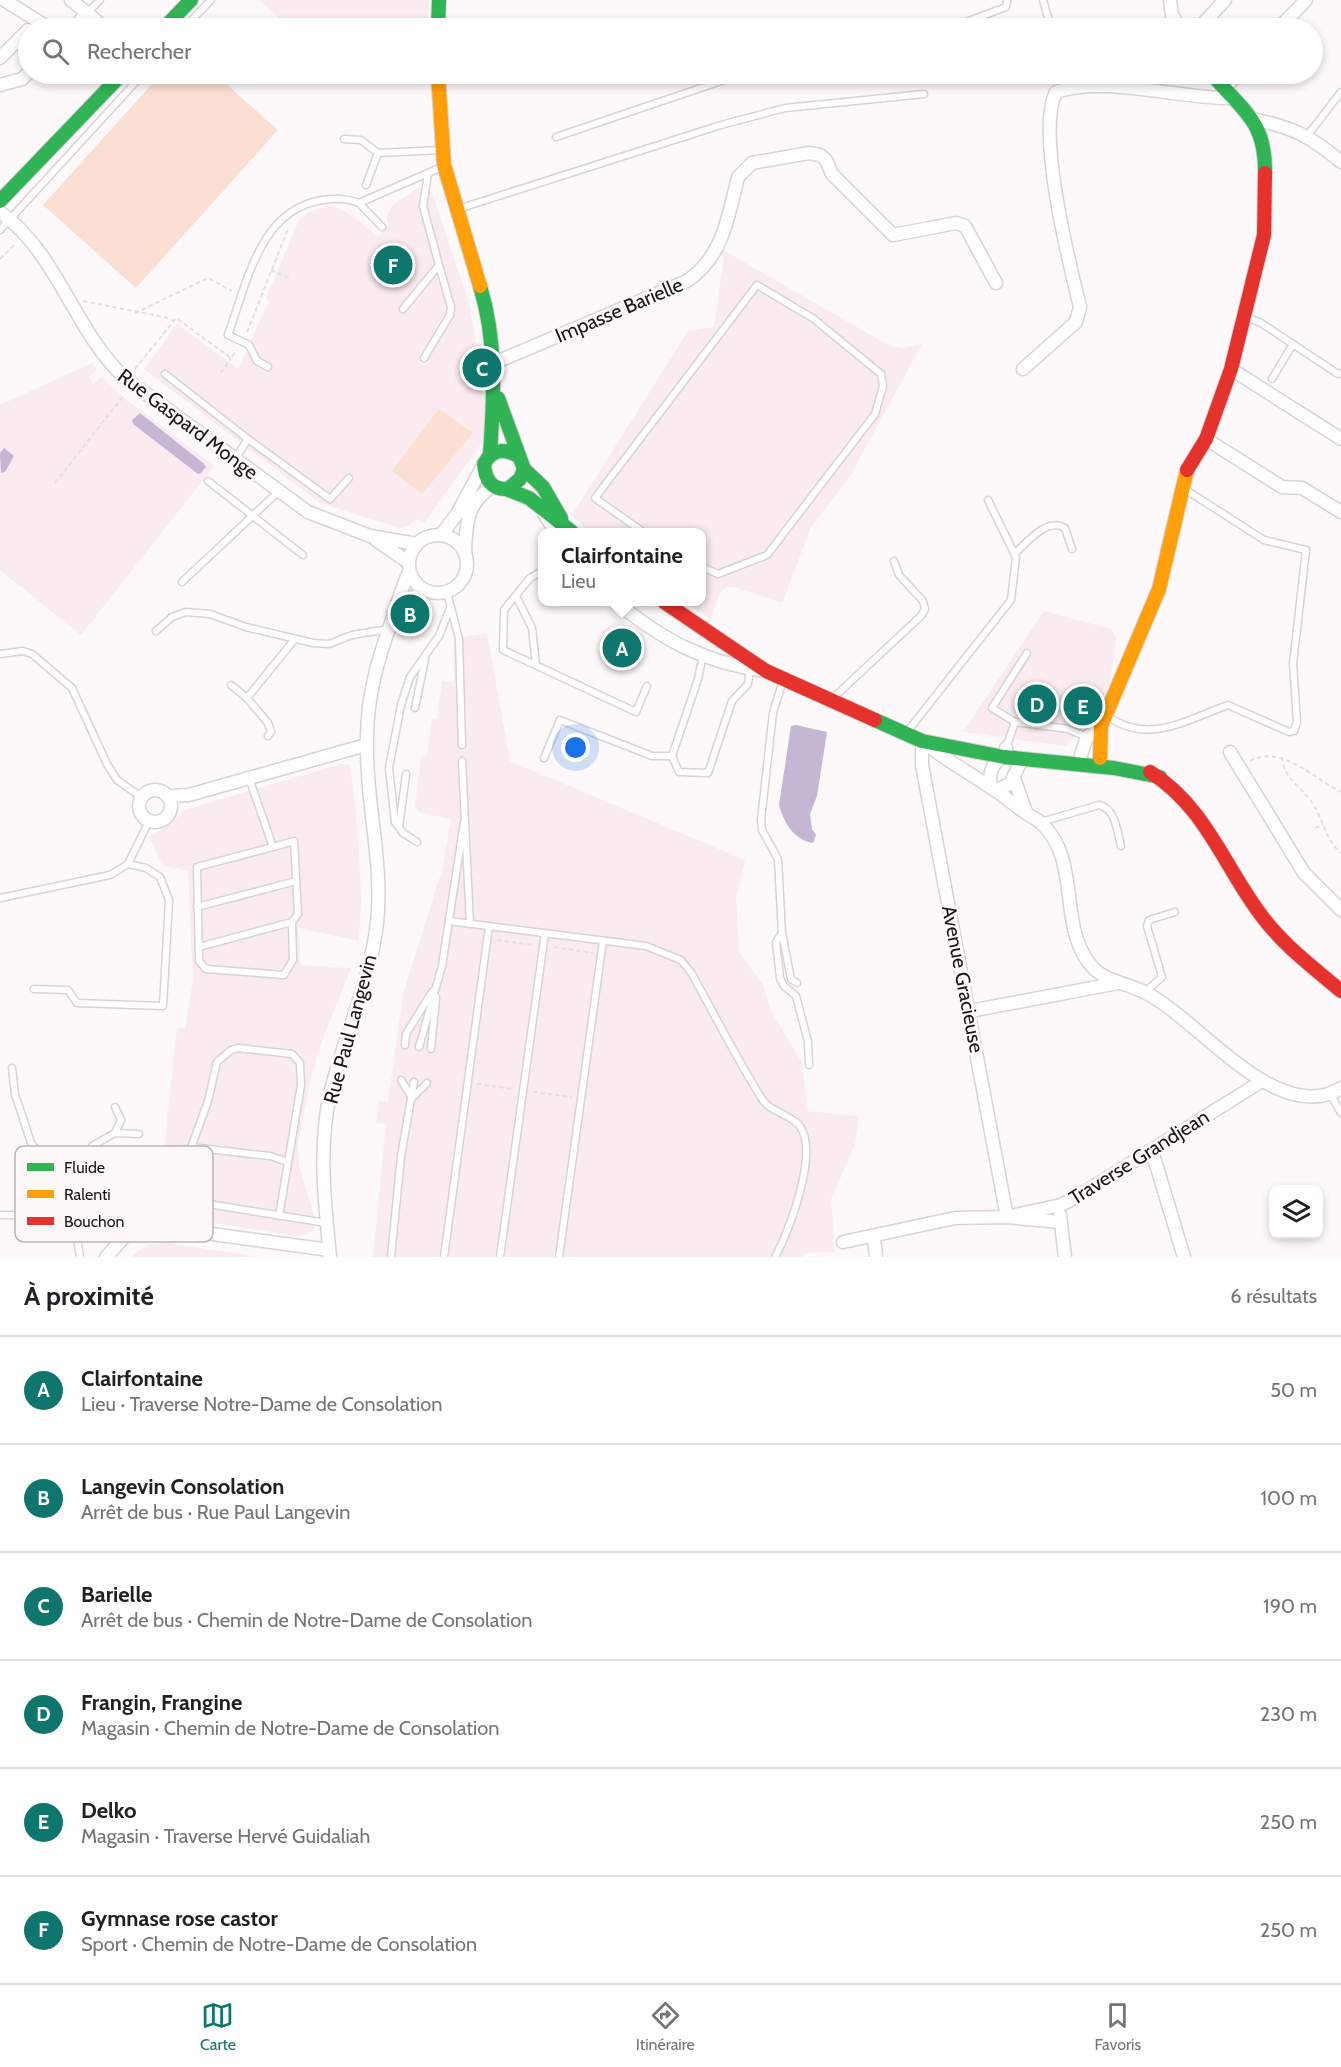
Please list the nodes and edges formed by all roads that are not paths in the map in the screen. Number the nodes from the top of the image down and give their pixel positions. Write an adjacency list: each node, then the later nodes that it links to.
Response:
1 (4, 0): 13 (street)
2 (71, 0): 12 (street)
3 (100, 0): 12 (lane)
4 (191, 0): 16 (street)
5 (211, 0): 17 (lane)
6 (439, 0): 18 (street)
7 (1007, 0): 19 (lane)
8 (1043, 0): 20 (lane)
9 (1170, 0): 21 (street)
10 (1225, 0): 22 (street)
11 (1306, 0): 23 (street)
12 (87, 13): 14 (street); 15 (street)
13 (23, 18)
14 (83, 18)
15 (93, 18)
16 (174, 18)
17 (194, 18)
18 (438, 18)
19 (977, 18)
20 (1048, 18)
21 (1174, 18)
22 (1208, 18)
23 (1289, 18)
24 (18, 41): 25 (street)
25 (0, 58)
26 (18, 80): 33 (street)
27 (113, 84): 47 (street)
28 (133, 84): 50 (lane)
29 (439, 84): 41 (street)
30 (712, 84): 39 (lane)
31 (1220, 84): 35 (street)
32 (1232, 84): 35 (street)
33 (0, 85)
34 (1341, 92): 38 (lane)
35 (1227, 93): 37 (street); 61 (street)
36 (924, 94): 49 (lane)
37 (1253, 118): 38 (street); 56 (street)
38 (1308, 136): 43 (street)
39 (556, 137)
40 (344, 139): 42 (lane)
41 (442, 150): 42 (lane); 44 (street)
42 (378, 153): 46 (lane)
43 (1341, 162)
44 (444, 165): 45 (lane); 49 (street)
45 (428, 173): 48 (lane); 53 (lane)
46 (366, 185)
47 (1, 197)
48 (359, 203): 51 (lane); 60 (lane)
49 (457, 209): 59 (street)
50 (4, 215): 52 (lane); 71 (street, Rue Gaspard Monge)
51 (382, 227)
52 (0, 230)
53 (439, 265): 55 (lane); 58 (lane)
54 (996, 284): 59 (street, Impasse Barielle)
55 (403, 309)
56 (1246, 317): 57 (lane); 62 (street)
57 (1293, 344): 64 (lane); 65 (lane)
58 (424, 358)
59 (494, 363): 66 (street)
60 (268, 367)
61 (1023, 369)
62 (1231, 369): 67 (street); 69 (street)
63 (165, 374): 68 (lane)
64 (1341, 374)
65 (1272, 379)
66 (495, 388): 70 (street); 72 (street)
67 (1206, 438): 76 (street); 79 (street)
68 (248, 439): 71 (lane); 73 (lane)
69 (1341, 439)
70 (487, 459): 72 (street); 75 (street); 84 (street)
71 (234, 460): 77 (street, Rue Gaspard Monge)
72 (521, 462): 75 (street); 82 (street)
73 (349, 478)
74 (207, 481): 80 (lane)
75 (499, 488): 81 (street); 88 (street)
76 (1183, 488): 118 (street); 118 (lane)
77 (278, 492): 80 (lane); 85 (street, Rue Gaspard Monge)
78 (988, 500): 89 (lane)
79 (1341, 512)
80 (252, 517): 90 (lane); 95 (lane)
81 (562, 528)
82 (564, 528)
83 (637, 528): 93 (lane)
84 (441, 535): 86 (street); 88 (street)
85 (370, 536): 86 (street, Rue Gaspard Monge); 92 (street, Rue Gaspard Monge)
86 (417, 544): 92 (street)
87 (1072, 549): 89 (lane)
88 (465, 554): 97 (street)
89 (1014, 554): 120 (lane)
90 (303, 555)
91 (894, 561): 116 (lane)
92 (409, 567): 96 (street); 102 (street, Rue Paul Langevin)
93 (706, 569)
94 (538, 574): 98 (lane)
95 (182, 582)
96 (424, 590): 97 (street); 102 (street, Rue Paul Langevin)
97 (447, 592): 101 (lane)
98 (516, 596): 109 (lane); 109 (lane)
99 (621, 606): 108 (street)
100 (670, 606): 111 (street)
101 (450, 608): 105 (lane); 125 (lane)
102 (389, 627): 104 (lane); 124 (street, Rue Paul Langevin)
103 (156, 631): 104 (lane)
104 (294, 640): 115 (lane)
105 (427, 653): 117 (lane); 146 (lane)
106 (1027, 653): 119 (lane)
107 (0, 654): 140 (lane)
108 (703, 655): 110 (street); 129 (lane)
109 (536, 665): 114 (lane)
110 (750, 669): 111 (street); 129 (lane)
111 (766, 671): 112 (street)
112 (783, 679): 116 (street); 161 (lane)
113 (231, 686): 115 (lane)
114 (647, 686)
115 (247, 698): 121 (lane)
116 (829, 701): 120 (street)
117 (415, 708)
118 (1103, 720): 122 (street); 131 (street)
119 (1015, 722): 122 (lane); 127 (lane)
120 (906, 734): 123 (street)
121 (268, 736)
122 (1087, 737): 128 (street)
123 (922, 741): 127 (street); 137 (street); 170 (street, Avenue Gracieuse)
124 (366, 745): 136 (street); 197 (street, Rue Paul Langevin)
125 (462, 745)
126 (1230, 752): 154 (street)
127 (1005, 753): 128 (street); 133 (street); 137 (street)
128 (1081, 755): 131 (street)
129 (672, 756): 130 (lane)
130 (544, 758)
131 (1100, 758): 135 (street)
132 (462, 761): 144 (lane)
133 (1017, 770): 135 (street); 137 (street); 142 (street)
134 (406, 774): 146 (lane)
135 (1160, 777): 168 (street)
136 (249, 778): 138 (street); 149 (lane)
137 (994, 789): 142 (street)
138 (189, 795): 139 (street); 141 (street)
139 (167, 796): 140 (street); 141 (street)
140 (141, 797): 143 (street)
141 (170, 810): 143 (street)
142 (1026, 813): 145 (street)
143 (148, 821): 150 (lane)
144 (464, 822): 156 (lane); 158 (lane)
145 (1041, 822): 148 (lane); 165 (street)
146 (399, 827): 147 (lane)
147 (417, 842)
148 (1121, 846)
149 (273, 847): 151 (lane); 153 (lane)
150 (128, 864): 152 (lane); 167 (lane)
151 (296, 881): 153 (lane); 157 (lane)
152 (0, 898)
153 (197, 907): 163 (lane)
154 (1341, 910)
155 (1175, 912): 169 (lane)
156 (449, 921): 158 (lane); 166 (lane)
157 (292, 922): 163 (lane); 163 (lane)
158 (470, 924): 159 (lane)
159 (489, 926): 160 (lane); 207 (lane)
160 (545, 933): 162 (lane); 208 (lane)
161 (782, 933): 164 (lane); 174 (lane)
162 (603, 941): 209 (lane); 210 (lane)
163 (199, 947)
164 (797, 983)
165 (1118, 983): 169 (street); 170 (street)
166 (437, 984): 171 (lane); 172 (lane); 173 (lane)
167 (34, 989)
168 (1341, 991)
169 (1145, 992): 177 (street)
170 (970, 1011): 195 (street, Avenue Gracieuse)
171 (405, 1045)
172 (419, 1047)
173 (431, 1048)
174 (809, 1065)
175 (12, 1068): 186 (lane)
176 (401, 1080): 181 (lane)
177 (1262, 1081): 180 (street); 190 (street, Traverse Grandjean)
178 (414, 1082): 181 (lane)
179 (427, 1083): 181 (lane)
180 (1336, 1092): 183 (lane)
181 (412, 1098): 206 (lane)
182 (116, 1107): 184 (lane)
183 (1341, 1113)
184 (115, 1133): 185 (lane); 187 (lane)
185 (139, 1134)
186 (33, 1146)
187 (92, 1146)
188 (191, 1146): 191 (lane)
189 (213, 1150): 191 (lane)
190 (1152, 1151): 193 (street, Traverse Grandjean); 213 (street)
191 (288, 1162): 194 (lane)
192 (213, 1205): 194 (lane)
193 (1061, 1205): 195 (street); 196 (street, Traverse Grandjean)
194 (279, 1216): 197 (lane)
195 (1007, 1217): 196 (street); 199 (street)
196 (1060, 1222): 212 (street, Traverse Grandjean)
197 (326, 1223): 203 (street, Rue Paul Langevin)
198 (213, 1235): 203 (street)
199 (874, 1237): 202 (street); 211 (street)
200 (78, 1242): 204 (lane)
201 (120, 1242): 205 (street)
202 (843, 1242)
203 (329, 1254)
204 (80, 1257)
205 (106, 1257)
206 (391, 1257)
207 (444, 1257)
208 (500, 1257)
209 (559, 1257)
210 (775, 1257)
211 (876, 1257)
212 (1065, 1257)
213 (1184, 1257)

